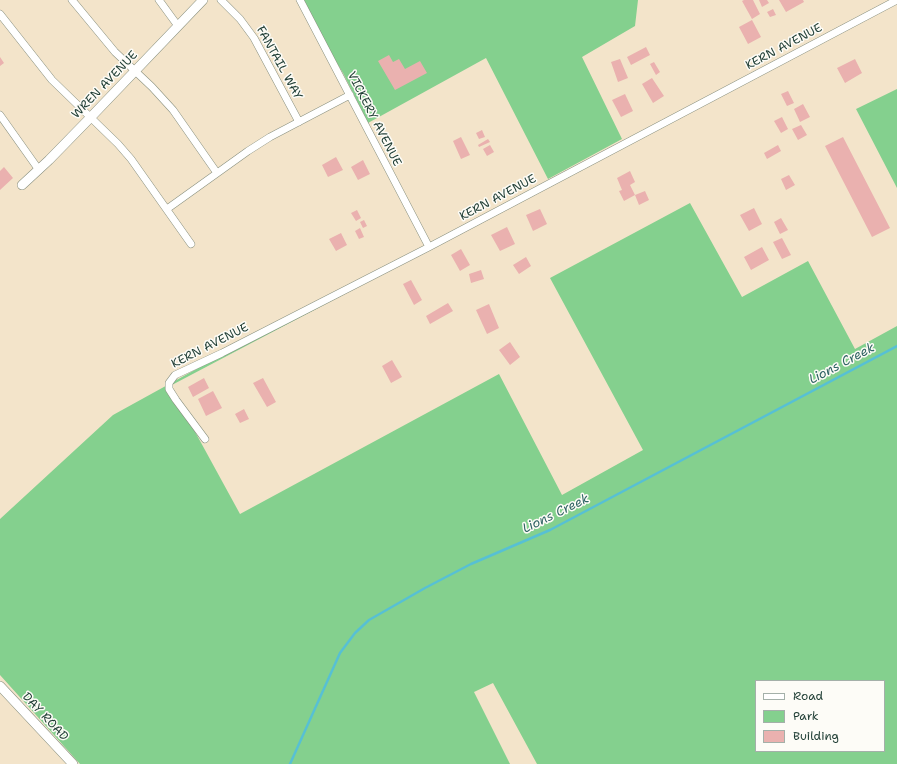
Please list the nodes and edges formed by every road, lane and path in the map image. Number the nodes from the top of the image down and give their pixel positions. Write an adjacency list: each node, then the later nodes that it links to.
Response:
1 (72, 0): 9 (street)
2 (159, 0): 8 (street)
3 (203, 0): 8 (street, WREN AVENUE)
4 (221, 0): 13 (street, FANTAIL WAY)
5 (300, 0): 10 (street, VICKERY AVENUE)
6 (897, 0): 19 (street, KERN AVENUE)
7 (0, 14): 12 (street)
8 (178, 26): 9 (street, WREN AVENUE)
9 (135, 71): 12 (street, WREN AVENUE); 15 (street)
10 (350, 95): 13 (street); 19 (street, VICKERY AVENUE)
11 (0, 115): 14 (street)
12 (90, 118): 14 (street, WREN AVENUE); 17 (street)
13 (299, 122): 15 (street)
14 (39, 170): 16 (street, WREN AVENUE)
15 (217, 173): 17 (street)
16 (22, 185)
17 (167, 209): 18 (street)
18 (191, 244)
19 (429, 247): 20 (street, KERN AVENUE)
20 (205, 439)
21 (0, 686): 22 (street, DAY ROAD)
22 (73, 764)

